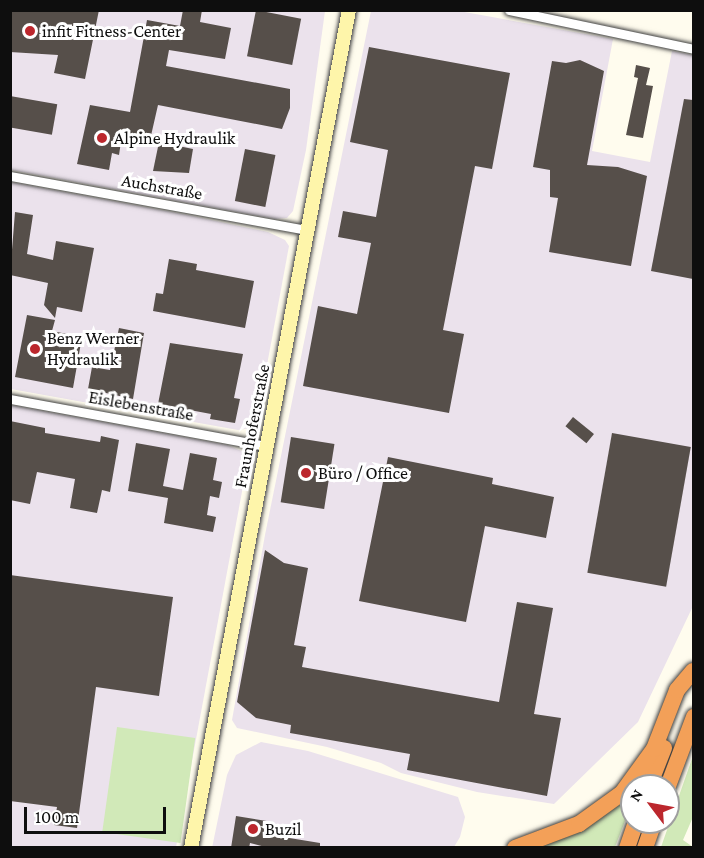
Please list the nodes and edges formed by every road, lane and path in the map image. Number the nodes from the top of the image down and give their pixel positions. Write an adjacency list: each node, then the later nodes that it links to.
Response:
1 (349, 10): 5 (street, Fraunhoferstraße)
2 (509, 10): 3 (street)
3 (693, 49)
4 (10, 176): 5 (street, Auchstraße)
5 (307, 230): 7 (street, Fraunhoferstraße)
6 (10, 399): 7 (street, Eislebenstraße)
7 (266, 446): 12 (street, Fraunhoferstraße)
8 (693, 671): 10 (highway); 13 (highway)
9 (693, 717): 11 (highway)
10 (654, 774)
11 (672, 774)
12 (191, 848)
13 (515, 848)

